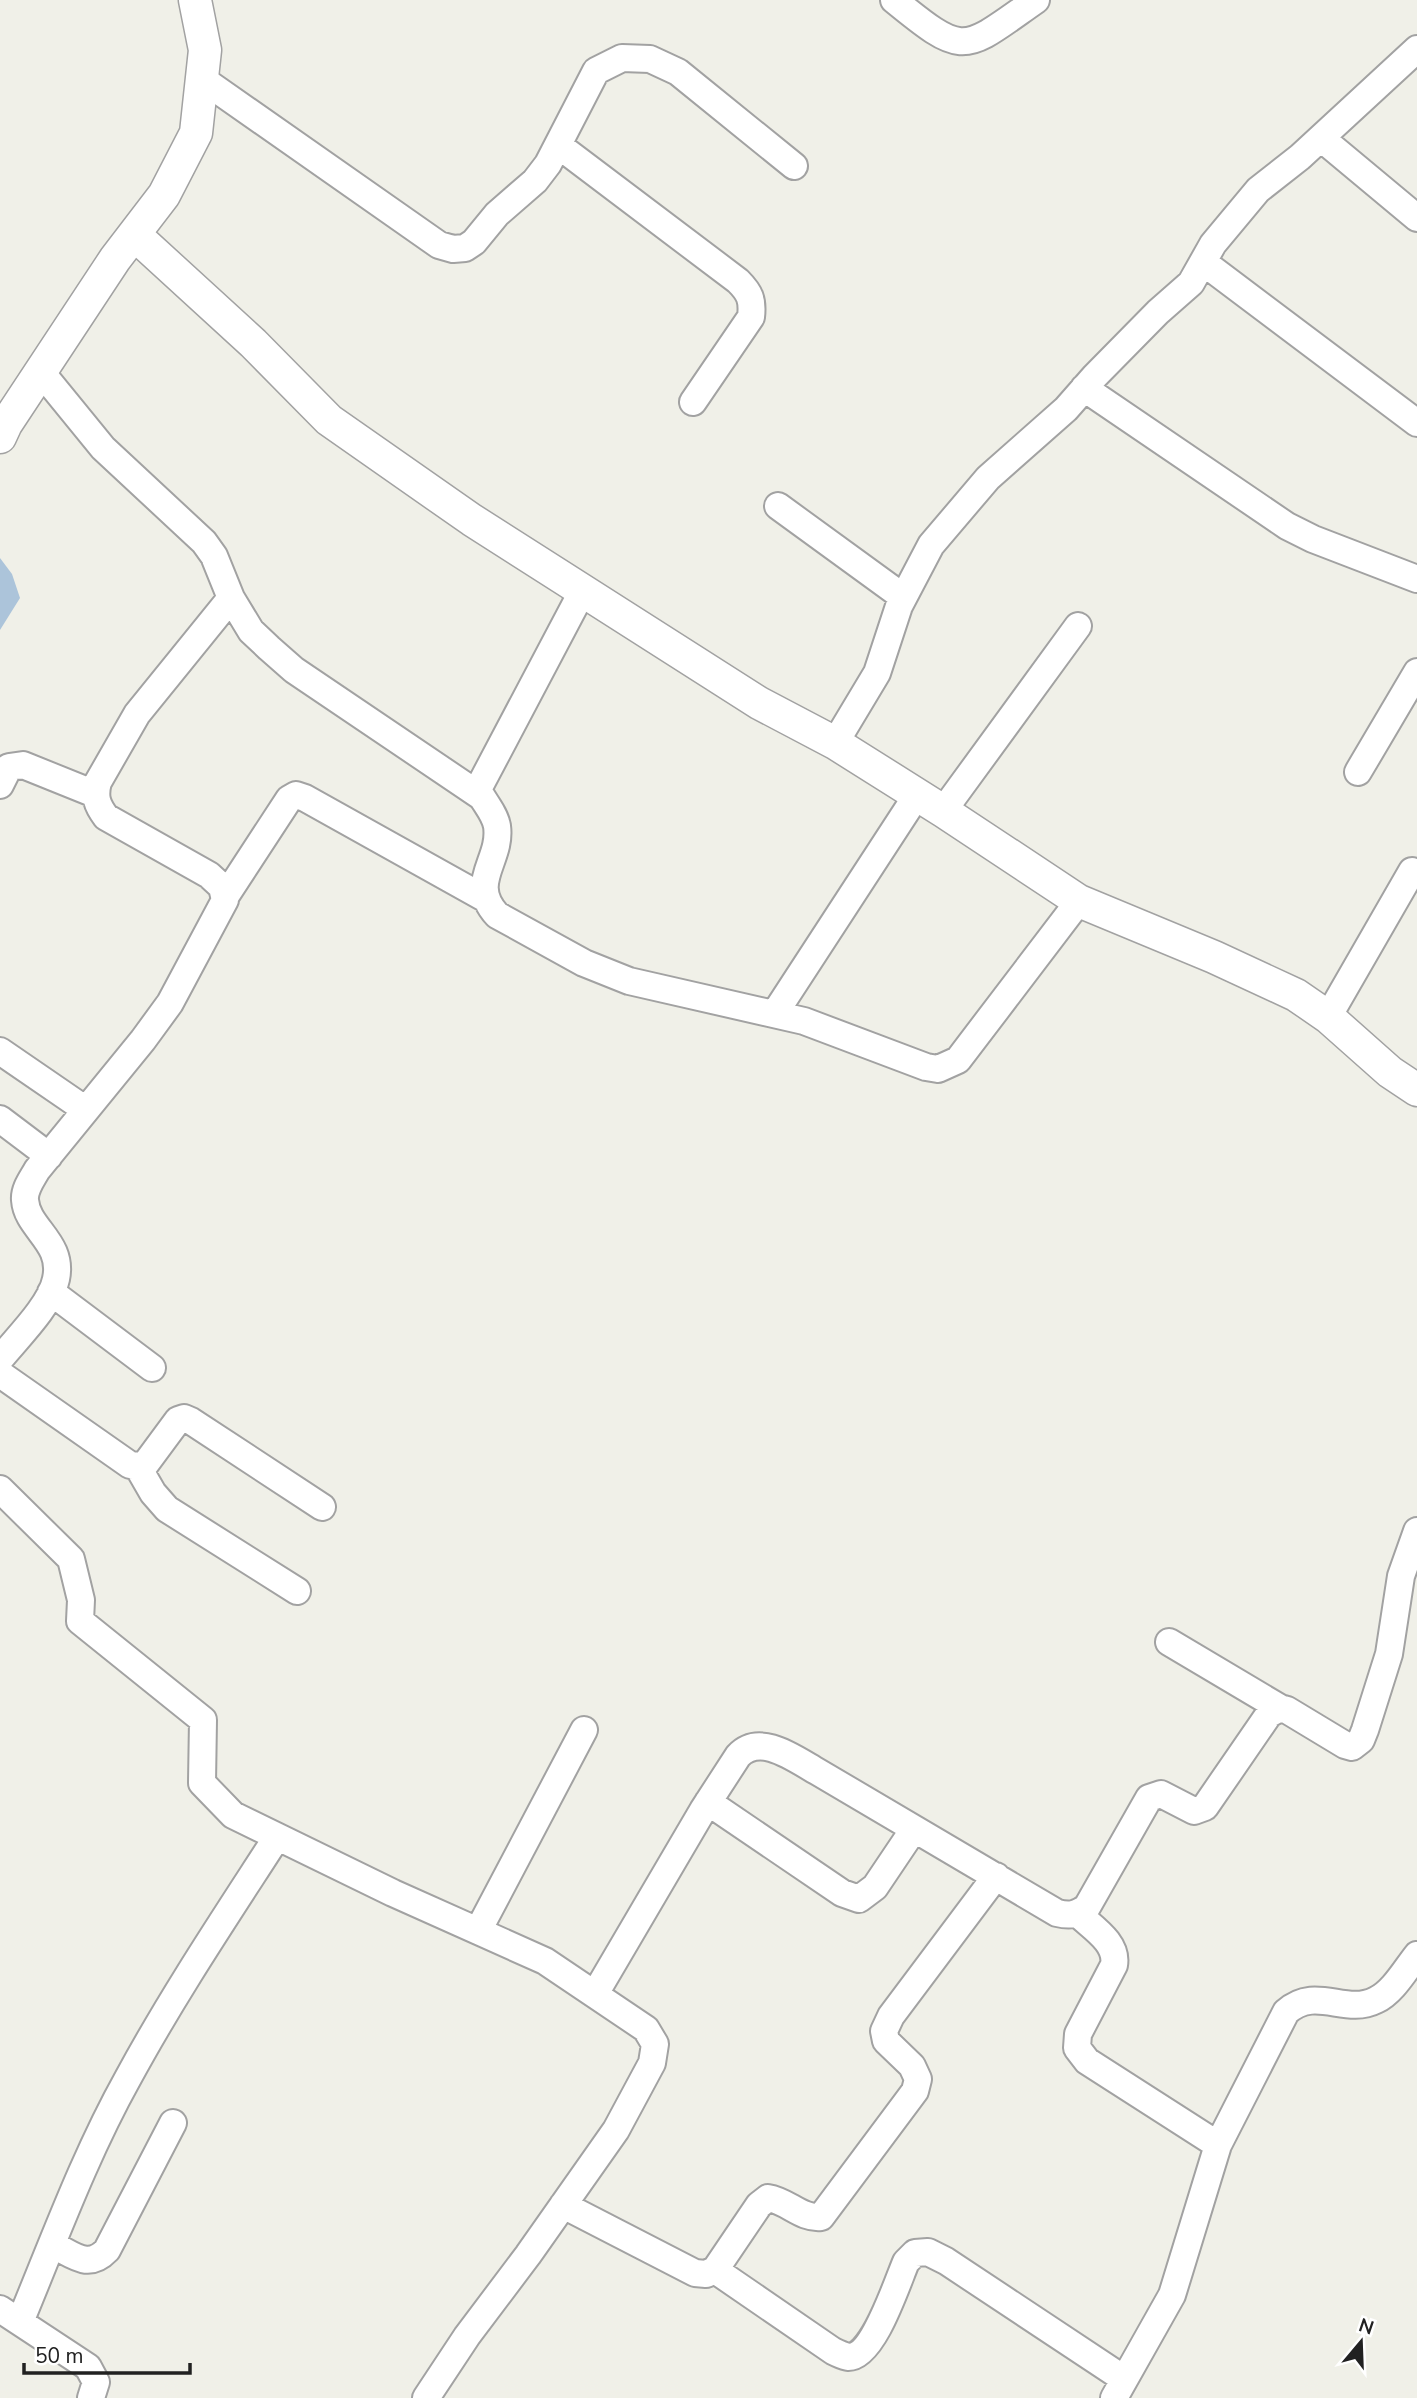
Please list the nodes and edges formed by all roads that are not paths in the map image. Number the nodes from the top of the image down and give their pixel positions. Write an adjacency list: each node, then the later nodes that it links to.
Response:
1 (195, 0): 5 (street)
2 (894, 0): 3 (street)
3 (1036, 0)
4 (1417, 50): 6 (street)
5 (202, 79): 7 (street); 10 (street)
6 (1321, 138): 9 (street); 11 (street)
7 (558, 145): 8 (street); 14 (street)
8 (794, 166)
9 (1417, 218)
10 (135, 235): 12 (street); 19 (street)
11 (1203, 262): 13 (street); 15 (street)
12 (41, 372): 16 (street); 21 (street)
13 (1084, 388): 18 (street); 20 (street)
14 (693, 402)
15 (1417, 424)
16 (2, 427)
17 (778, 506): 20 (street)
18 (1417, 579)
19 (582, 592): 24 (street); 27 (street)
20 (903, 597): 24 (street)
21 (231, 598): 27 (street); 28 (street)
22 (1078, 626): 29 (street)
23 (1417, 672): 25 (street)
24 (835, 743): 29 (street)
25 (1358, 772)
26 (0, 785): 28 (street)
27 (476, 793): 32 (street)
28 (95, 794): 31 (street)
29 (930, 803): 33 (street); 34 (street)
30 (1412, 871): 35 (street)
31 (225, 897): 32 (street); 38 (street)
32 (486, 899): 34 (street)
33 (1079, 901): 34 (street); 35 (street)
34 (775, 1013)
35 (1328, 1017): 37 (street)
36 (0, 1051): 38 (street)
37 (1417, 1090)
38 (86, 1110): 40 (street)
39 (0, 1119): 40 (street)
40 (49, 1156): 41 (street)
41 (51, 1292): 42 (street); 43 (street)
42 (0, 1359)
43 (152, 1368)
44 (0, 1374): 45 (street)
45 (138, 1466): 47 (street); 49 (street)
46 (0, 1489): 55 (street)
47 (322, 1507)
48 (1417, 1531): 51 (street)
49 (297, 1591)
50 (1169, 1642): 51 (street)
51 (1280, 1708): 57 (street)
52 (584, 1730): 58 (street)
53 (708, 1802): 54 (street); 54 (street); 60 (street)
54 (914, 1829): 56 (street)
55 (277, 1837): 58 (street); 64 (street)
56 (996, 1877): 57 (street); 65 (street)
57 (1078, 1914): 62 (street)
58 (478, 1931): 60 (street)
59 (1417, 1955): 62 (street)
60 (595, 1994): 63 (street)
61 (173, 2123): 64 (street)
62 (1218, 2145): 67 (street)
63 (563, 2205): 65 (street); 69 (street)
64 (53, 2245): 66 (street)
65 (715, 2270): 67 (street)
66 (10, 2315): 68 (street)
67 (1119, 2389)
68 (91, 2398)
69 (426, 2398)

